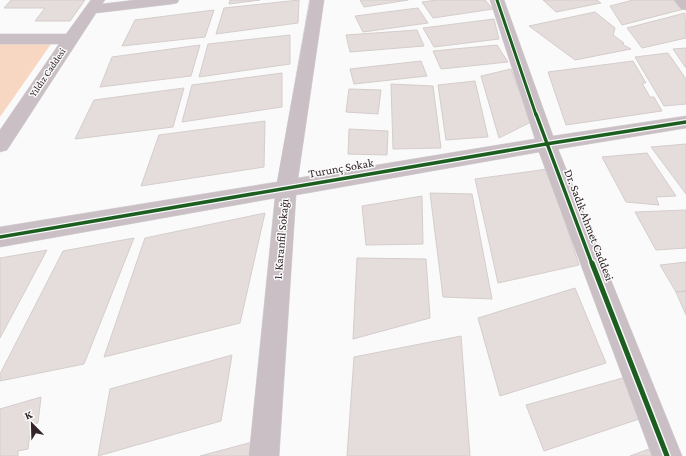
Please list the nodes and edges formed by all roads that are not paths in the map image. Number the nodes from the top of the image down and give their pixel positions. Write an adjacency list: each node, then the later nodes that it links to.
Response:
1 (172, 0): 5 (street)
2 (317, 0): 12 (street, 1. Karanfil Sokağı)
3 (497, 0): 10 (street, Dr. Sadık Ahmet Caddesi)
4 (681, 0): 6 (street)
5 (95, 4): 7 (street, Yıldız Caddesi)
6 (686, 6)
7 (70, 38): 8 (street); 11 (street, Yıldız Caddesi)
8 (0, 39)
9 (686, 122): 10 (street, Turunç Sokak)
10 (546, 144): 12 (street, Turunç Sokak); 15 (street, Dr. Sadık Ahmet Caddesi)
11 (0, 145)
12 (286, 188): 13 (street, Turunç Sokak); 14 (street, 1. Karanfil Sokağı)
13 (0, 237)
14 (264, 456)
15 (667, 456)

